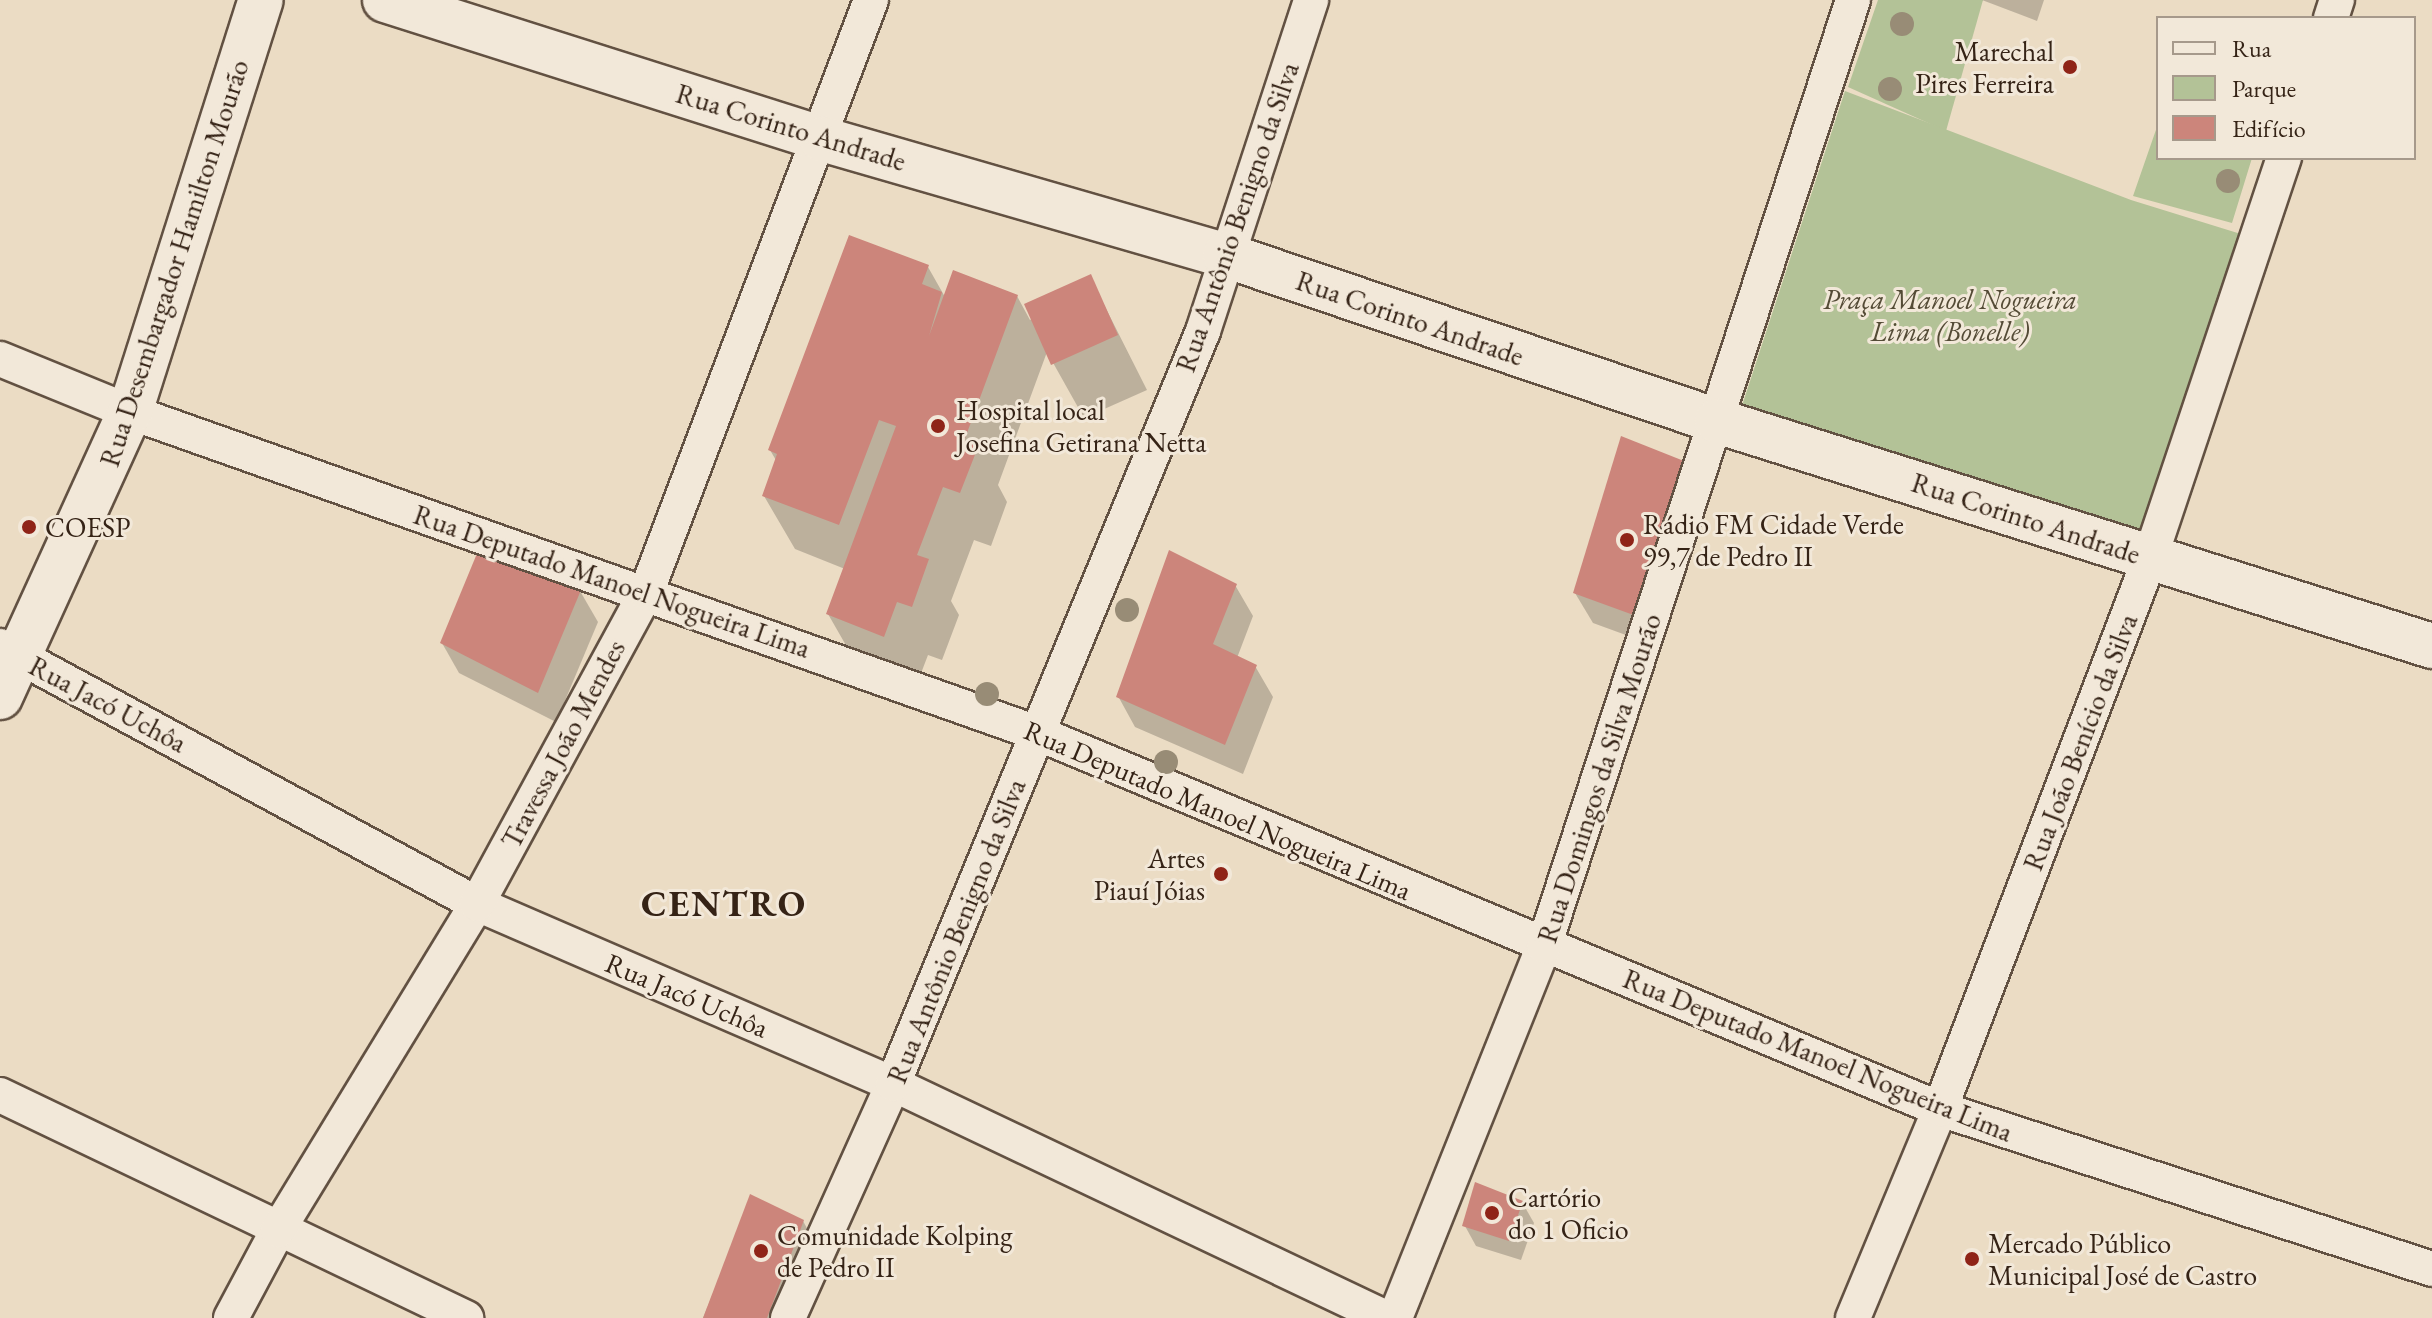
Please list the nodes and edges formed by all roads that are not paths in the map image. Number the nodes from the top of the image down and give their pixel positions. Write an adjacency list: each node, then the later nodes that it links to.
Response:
1 (261, 0): 10 (street, Rua Desembargador Hamilton Mourão)
2 (385, 0): 6 (street, Rua Corinto Andrade)
3 (871, 0): 6 (street, Travessa João Mendes)
4 (1311, 0): 8 (street, Rua Antônio Benigno da Silva)
5 (1853, 0): 11 (street, Rua Domingos da Silva Mourão)
6 (822, 139): 8 (street, Rua Corinto Andrade); 13 (street, Travessa João Mendes)
7 (2283, 160): 12 (street, Rua João Benício da Silva)
8 (1225, 255): 11 (street, Rua Corinto Andrade); 17 (street, Rua Antônio Benigno da Silva)
9 (0, 359): 10 (street, Rua Deputado Manoel Nogueira Lima)
10 (130, 412): 13 (street, Rua Deputado Manoel Nogueira Lima); 15 (street, Rua Desembargador Hamilton Mourão)
11 (1717, 421): 12 (street, Rua Corinto Andrade); 19 (street, Rua Domingos da Silva Mourão)
12 (2150, 558): 14 (street, Rua Corinto Andrade); 22 (street, Rua João Benício da Silva)
13 (646, 593): 17 (street, Rua Deputado Manoel Nogueira Lima); 18 (street, Travessa João Mendes)
14 (2432, 646)
15 (10, 652): 16 (street, Rua Desembargador Hamilton Mourão); 18 (street, Rua Jacó Uchôa)
16 (0, 697)
17 (1037, 733): 19 (street, Rua Deputado Manoel Nogueira Lima); 20 (street, Rua Antônio Benigno da Silva)
18 (477, 904): 20 (street, Rua Jacó Uchôa); 23 (street, Travessa João Mendes)
19 (1544, 946): 22 (street, Rua Deputado Manoel Nogueira Lima); 29 (street, Rua Domingos da Silva Mourão)
20 (893, 1084): 27 (street, Rua Antônio Benigno da Silva); 28 (street, Rua Jacó Uchôa)
21 (0, 1095): 23 (street)
22 (1940, 1109): 24 (street, Rua Deputado Manoel Nogueira Lima); 30 (street, Rua João Benício da Silva)
23 (278, 1230): 25 (street, Travessa João Mendes); 26 (street)
24 (2432, 1269)
25 (231, 1318)
26 (466, 1318)
27 (788, 1318)
28 (1386, 1318)
29 (1395, 1318)
30 (1853, 1318)

